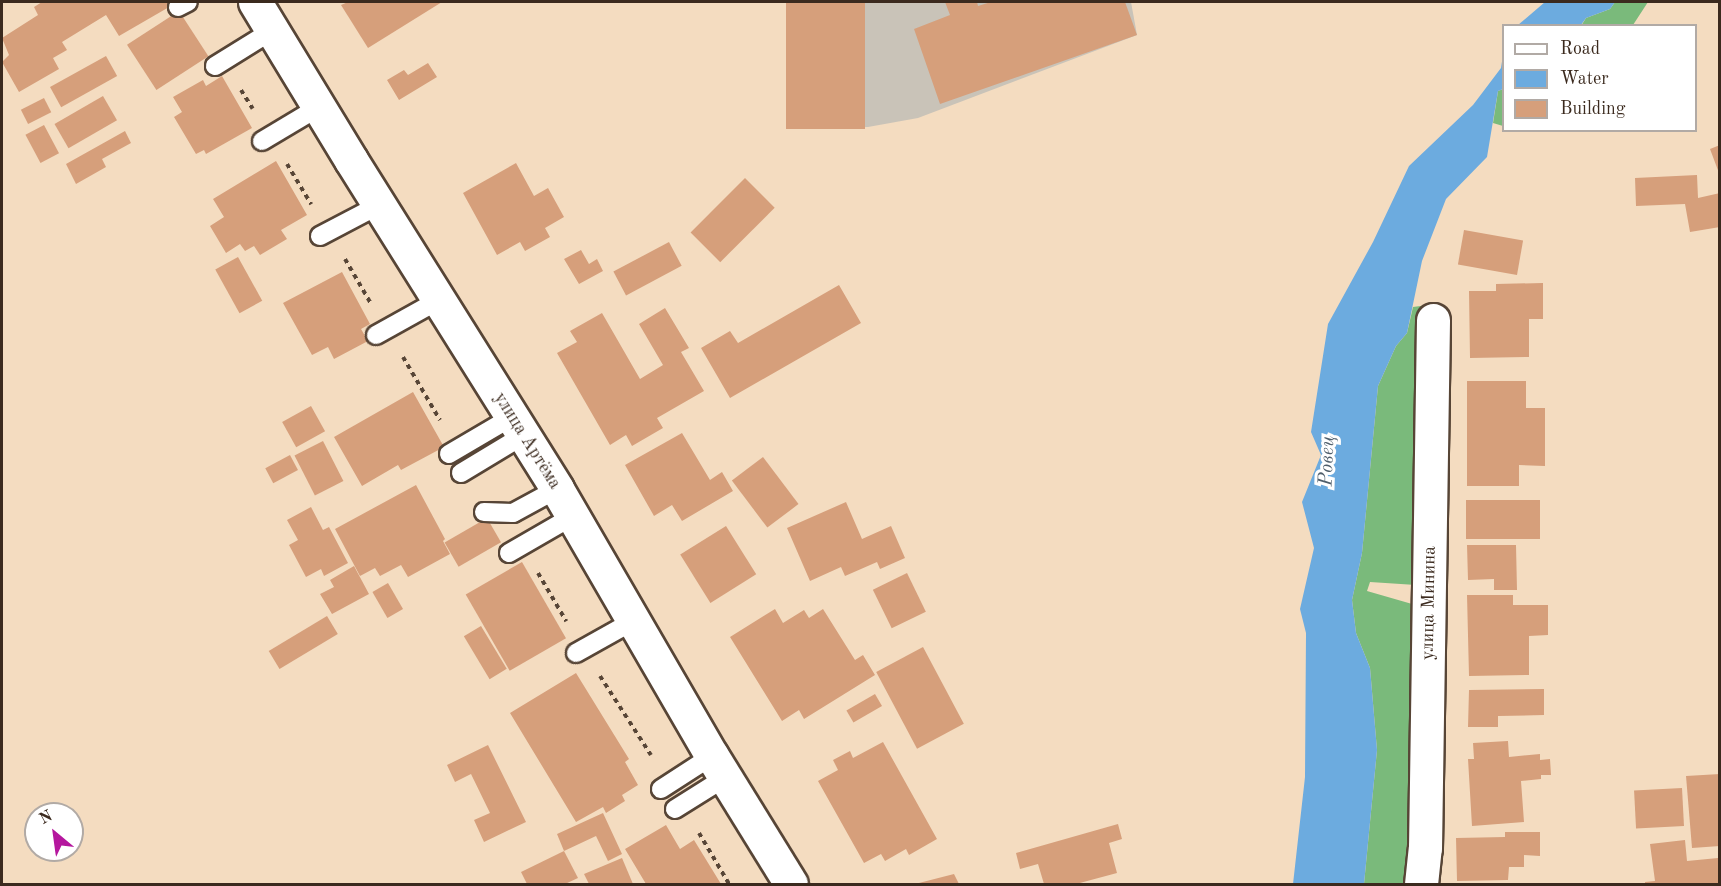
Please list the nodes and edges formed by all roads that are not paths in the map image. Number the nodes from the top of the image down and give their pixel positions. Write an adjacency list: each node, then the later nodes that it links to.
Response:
1 (255, 2): 2 (street, улица Артёма)
2 (273, 30): 3 (lane); 4 (street, улица Артёма)
3 (215, 66)
4 (319, 107): 5 (lane); 6 (street, улица Артёма)
5 (262, 141)
6 (379, 205): 7 (lane); 8 (street, улица Артёма)
7 (320, 236)
8 (439, 300): 10 (lane); 11 (street, улица Артёма)
9 (1433, 320): 23 (street, улица Минина)
10 (376, 335)
11 (518, 426): 12 (lane); 13 (lane); 14 (street, улица Артёма)
12 (449, 454)
13 (461, 473)
14 (565, 503): 15 (lane); 16 (lane); 17 (street, улица Артёма)
15 (484, 512)
16 (509, 553)
17 (633, 621): 18 (lane); 19 (street, улица Артёма)
18 (576, 653)
19 (719, 767): 20 (lane); 21 (lane); 22 (street, улица Артёма)
20 (661, 789)
21 (675, 809)
22 (791, 885)
23 (1421, 885)

